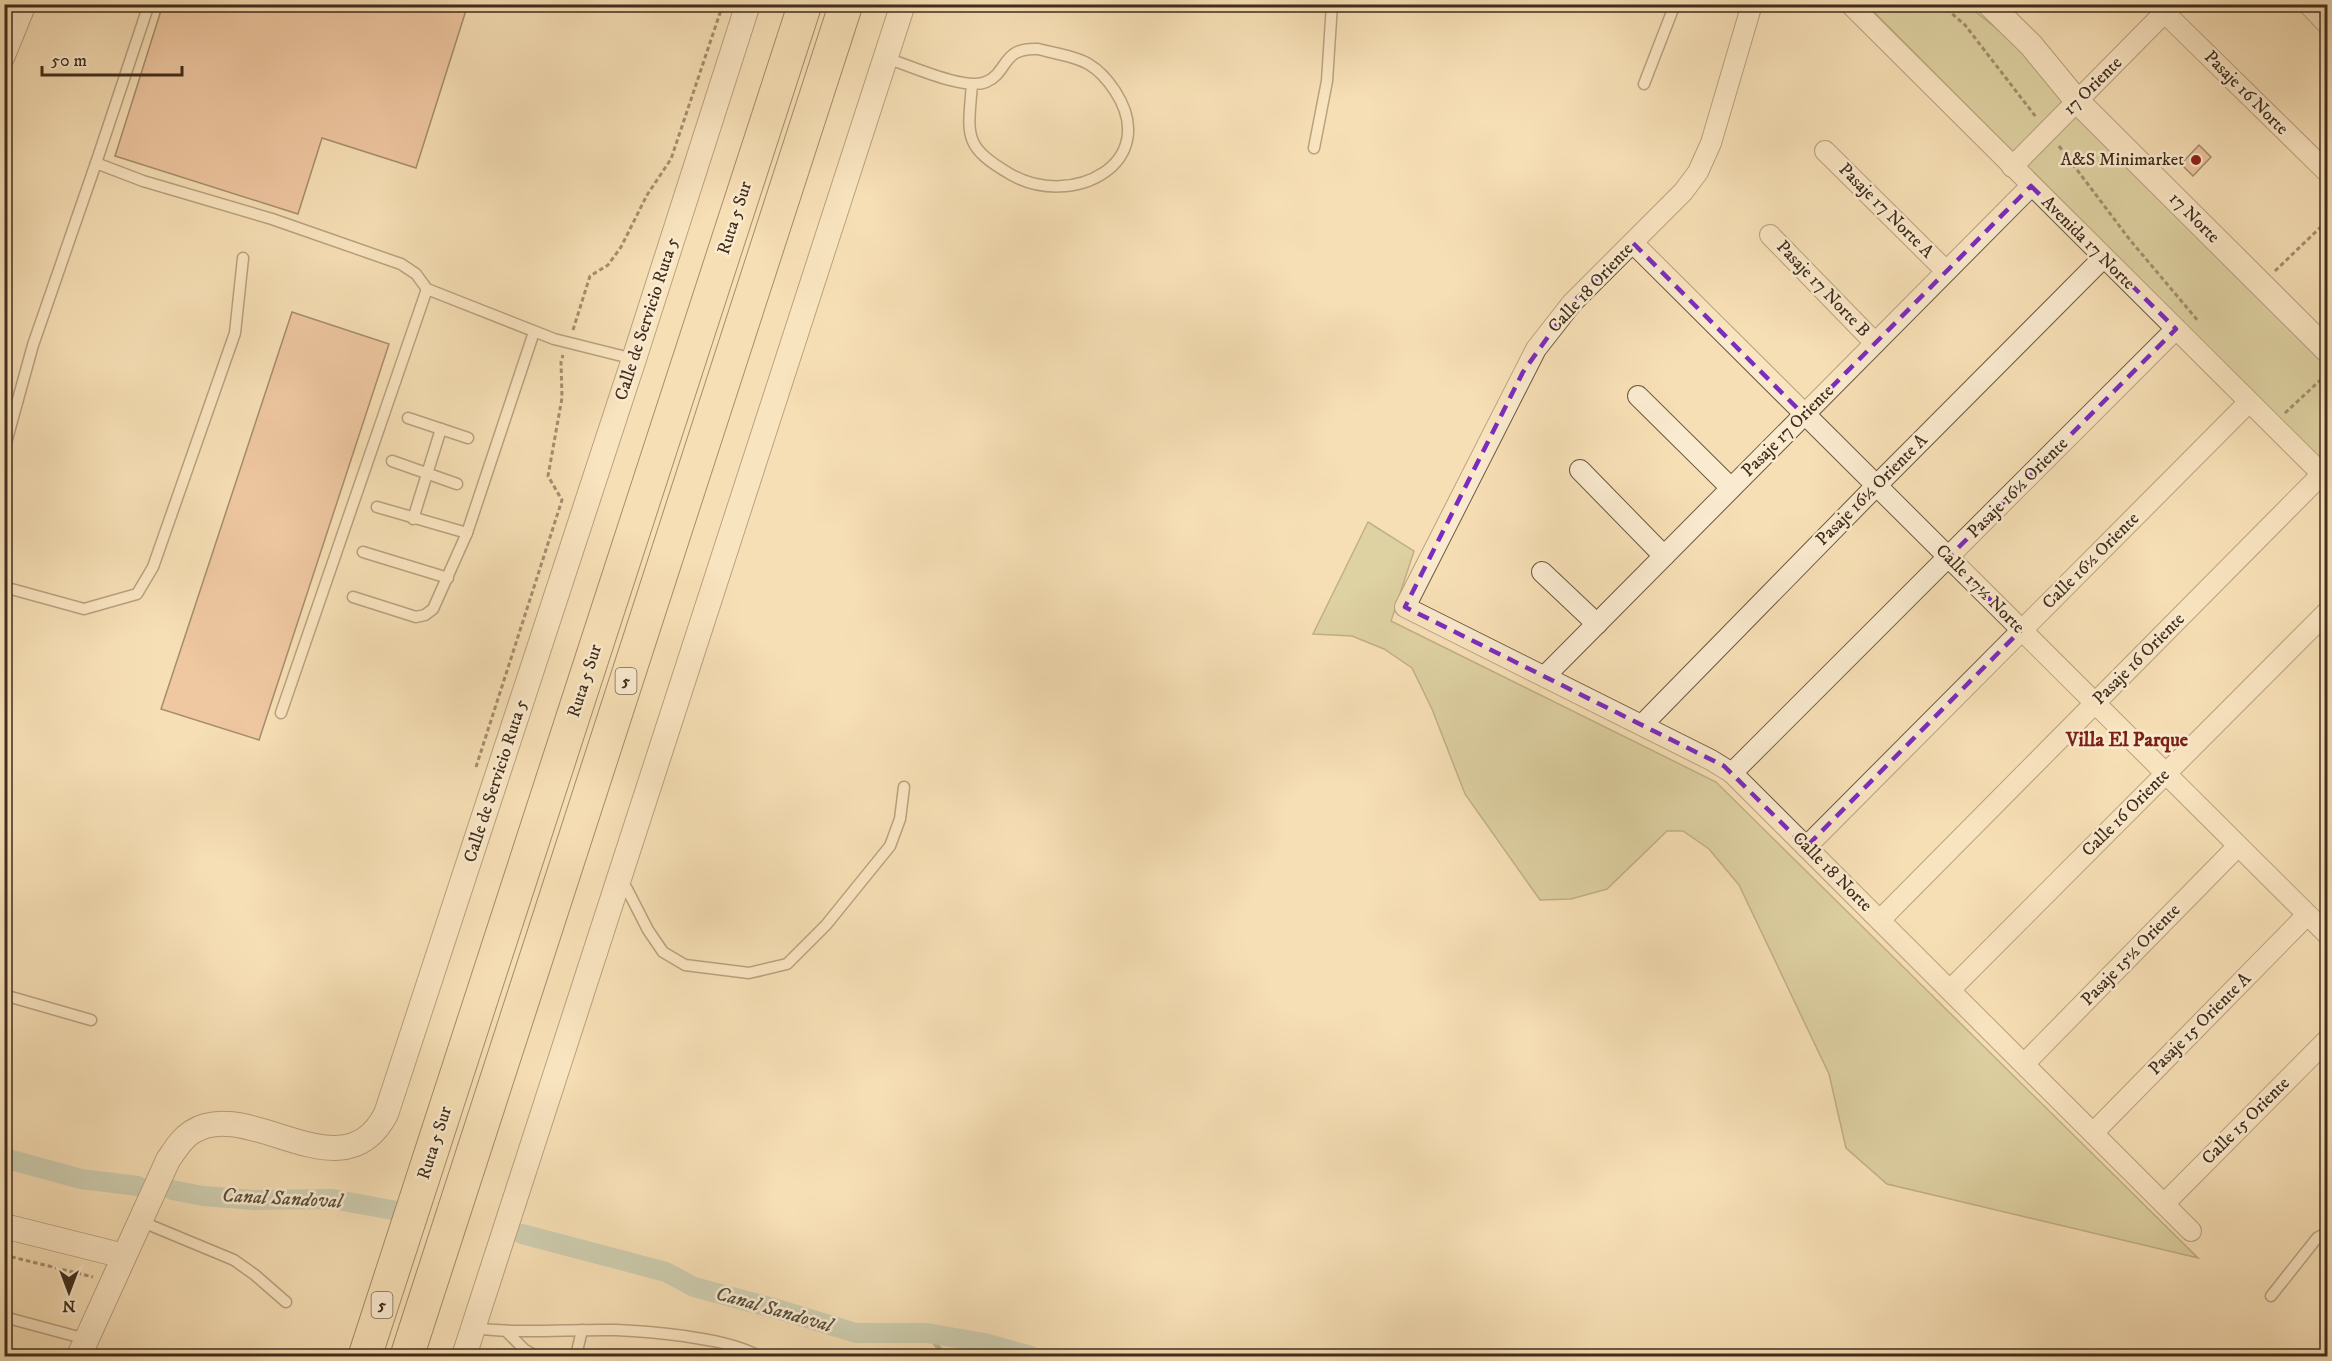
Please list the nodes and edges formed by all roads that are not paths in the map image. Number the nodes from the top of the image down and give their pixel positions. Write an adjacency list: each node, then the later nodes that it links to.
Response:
1 (149, 4): 22 (lane)
2 (748, 4): 36 (street, Calle de Servicio Ruta 5)
3 (805, 4): 97 (highway, Ruta 5 Sur / 5)
4 (846, 4): 98 (highway, 5)
5 (903, 4): 16 (street)
6 (1332, 4): 20 (lane)
7 (1675, 4): 18 (lane)
8 (1752, 4): 27 (street, Calle 18 Oriente)
9 (1850, 4): 23 (street, Avenida 17 Norte)
10 (1989, 4): 19 (street, 17 Norte)
11 (2308, 4): 14 (street)
12 (25, 5): 15 (street)
13 (2169, 9): 19 (street, 17 Oriente); 24 (street, Pasaje 16 Norte)
14 (2328, 25)
15 (4, 58)
16 (886, 58): 17 (lane); 74 (street)
17 (972, 84): 17 (lane)
18 (1644, 84)
19 (2078, 101): 23 (street, 17 Oriente); 35 (street, 17 Norte)
20 (1314, 148)
21 (1825, 151): 30 (street, Pasaje 17 Norte A)
22 (96, 163): 31 (lane); 43 (lane)
23 (2012, 168): 25 (street, Avenida 17 Norte)
24 (2328, 173)
25 (2031, 186): 29 (street, Avenida 17 Norte); 30 (street, Pasaje 17 Oriente)
26 (1770, 235): 34 (street, Pasaje 17 Norte B)
27 (1633, 243): 39 (street, Calle 17½ Norte); 61 (street, Calle 18 Oriente)
28 (243, 258): 59 (lane)
29 (2103, 258): 32 (street, Avenida 17 Norte); 49 (street, Pasaje 16½ Oriente A)
30 (1946, 271): 34 (street, Pasaje 17 Oriente)
31 (427, 289): 33 (lane); 67 (lane)
32 (2176, 329): 38 (street, Avenida 17 Norte); 56 (street, Pasaje 16½ Oriente)
33 (534, 332): 36 (lane); 53 (lane)
34 (1875, 343): 39 (street, Pasaje 17 Oriente)
35 (2328, 351)
36 (634, 358): 85 (street, Calle de Servicio Ruta 5)
37 (1638, 396): 50 (street)
38 (2249, 402): 47 (street, Avenida 17 Norte); 64 (street, Calle 16½ Oriente)
39 (1804, 415): 49 (street, Calle 17½ Norte); 50 (street, Pasaje 17 Oriente)
40 (408, 418): 41 (lane)
41 (441, 429): 42 (lane); 46 (lane)
42 (468, 438)
43 (4, 450)
44 (392, 461): 46 (lane)
45 (1580, 470): 55 (street)
46 (427, 474): 48 (lane); 52 (lane)
47 (2325, 477): 66 (street, Pasaje 16 Oriente)
48 (458, 484)
49 (1876, 486): 56 (street, Calle 17½ Norte); 68 (street, Pasaje 16½ Oriente A)
50 (1731, 488): 55 (street, Pasaje 17 Oriente)
51 (377, 507): 52 (lane)
52 (412, 519): 53 (lane)
53 (467, 533): 58 (lane)
54 (363, 552): 58 (lane)
55 (1664, 556): 63 (street, Pasaje 17 Oriente)
56 (1948, 558): 64 (street, Calle 17½ Norte); 69 (street, Pasaje 16½ Oriente)
57 (1542, 573): 63 (street)
58 (448, 578): 60 (lane)
59 (4, 587)
60 (353, 597)
61 (1405, 607): 65 (street, Calle 18 Norte)
62 (2328, 611): 70 (street, Calle 16 Oriente)
63 (1597, 624): 65 (street, Pasaje 17 Oriente)
64 (2021, 630): 66 (street, Calle 17½ Norte); 73 (street, Calle 16½ Oriente)
65 (1545, 676): 68 (street, Calle 18 Norte)
66 (2095, 704): 70 (street, Calle 17½ Norte); 76 (street, Pasaje 16 Oriente)
67 (281, 713)
68 (1642, 725): 69 (street, Calle 18 Norte)
69 (1732, 772): 73 (street, Calle 18 Norte)
70 (2166, 774): 72 (street, Calle 17½ Norte); 78 (street, Calle 16 Oriente)
71 (904, 787): 74 (lane)
72 (2238, 846): 75 (street, Calle 17½ Norte); 82 (street, Pasaje 15½ Oriente)
73 (1806, 847): 76 (street, Calle 18 Norte)
74 (616, 885): 93 (street)
75 (2307, 915): 77 (street, Calle 17½ Norte); 83 (street, Pasaje 15 Oriente A)
76 (1880, 920): 78 (street, Calle 18 Norte)
77 (2328, 935)
78 (1950, 990): 82 (street, Calle 18 Norte)
79 (4, 995): 80 (lane)
80 (91, 1020)
81 (2328, 1039): 84 (street, Calle 15 Oriente)
82 (2024, 1064): 83 (street, Calle 18 Norte)
83 (2093, 1133): 84 (street, Calle 18 Norte)
84 (2164, 1204): 87 (street, Calle 18 Norte)
85 (140, 1221): 89 (street, Calle de Servicio Ruta 5); 91 (lane)
86 (4, 1226): 89 (street)
87 (2191, 1231)
88 (2328, 1232): 90 (lane)
89 (124, 1256): 96 (street, Calle de Servicio Ruta 5)
90 (2271, 1296)
91 (286, 1302)
92 (4, 1317): 96 (lane)
93 (473, 1328): 95 (lane); 99 (street)
94 (582, 1330): 95 (lane); 101 (lane); 102 (lane)
95 (506, 1331): 100 (lane)
96 (82, 1348)
97 (365, 1356)
98 (407, 1356)
99 (464, 1356)
100 (536, 1356)
101 (576, 1356)
102 (759, 1356)

